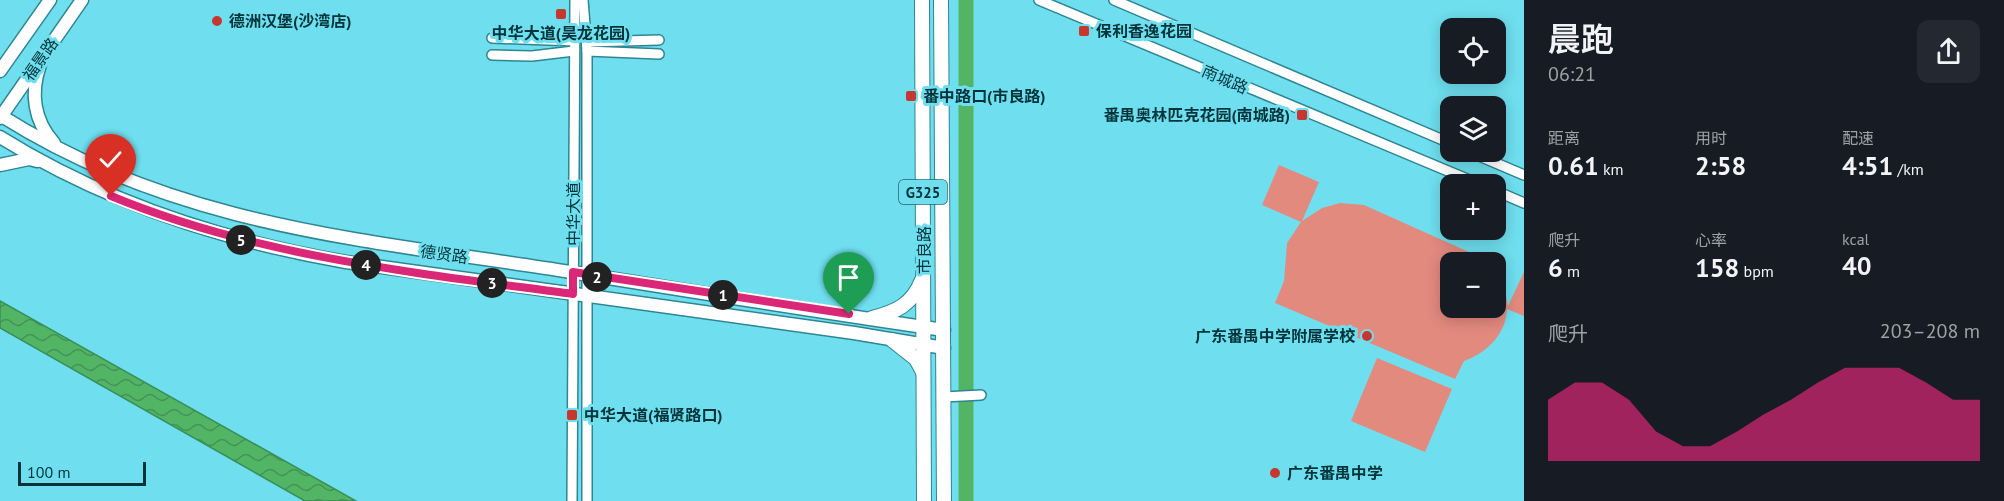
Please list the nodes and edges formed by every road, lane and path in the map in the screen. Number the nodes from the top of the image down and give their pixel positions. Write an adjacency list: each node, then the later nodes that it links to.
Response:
1 (50, 0): 10 (main road, 福景路)
2 (82, 0): 15 (main road, 福景路)
3 (575, 0): 12 (street, 中华大道)
4 (583, 0): 13 (street, 中华大道)
5 (1040, 0): 27 (street, 南城路)
6 (1114, 0): 22 (street, 南城路)
7 (943, 2): 40 (highway, 市良路 / G325)
8 (920, 4): 35 (highway, 市良路 / G325)
9 (492, 38): 12 (street)
10 (23, 39): 18 (main road); 19 (main road, 福景路)
11 (659, 40): 13 (street)
12 (574, 41): 14 (street, 中华大道)
13 (587, 46): 16 (street); 32 (street, 中华大道)
14 (574, 51): 17 (street); 31 (street, 中华大道)
15 (44, 54): 20 (main road, 福景路); 23 (main road)
16 (659, 54)
17 (492, 55)
18 (0, 58)
19 (0, 71)
20 (1, 116): 23 (main road, 德贤路)
21 (0, 137): 25 (main road, 德贤路)
22 (1440, 139)
23 (59, 149): 33 (main road, 德贤路)
24 (1493, 162): 28 (street)
25 (44, 164): 26 (main road); 36 (main road, 德贤路)
26 (0, 165)
27 (1455, 174)
28 (1524, 175)
29 (1506, 196): 30 (street)
30 (1524, 203)
31 (573, 235): 32 (street); 33 (street, 中华大道)
32 (587, 236): 34 (street, 中华大道)
33 (573, 272): 34 (main road, 德贤路); 36 (street, 中华大道)
34 (587, 275): 37 (street, 中华大道); 38 (main road, 德贤路)
35 (924, 276): 38 (highway); 39 (highway, 市良路 / G325)
36 (573, 294): 37 (main road, 德贤路); 47 (street, 中华大道)
37 (587, 297): 41 (main road, 德贤路); 48 (street)
38 (872, 318): 39 (main road, 德贤路)
39 (924, 327): 40 (main road, 德贤路); 42 (highway, 市良路 / G325)
40 (944, 330): 43 (highway, 市良路 / G325)
41 (892, 340): 42 (main road, 德贤路); 44 (highway)
42 (924, 346): 43 (main road, 德贤路); 44 (highway, 市良路 / G325)
43 (944, 348): 46 (highway, 市良路 / G325)
44 (924, 374): 49 (highway, 市良路 / G325)
45 (981, 395): 46 (street)
46 (948, 397): 50 (highway, 市良路 / G325)
47 (572, 501)
48 (587, 501)
49 (924, 501)
50 (944, 501)

